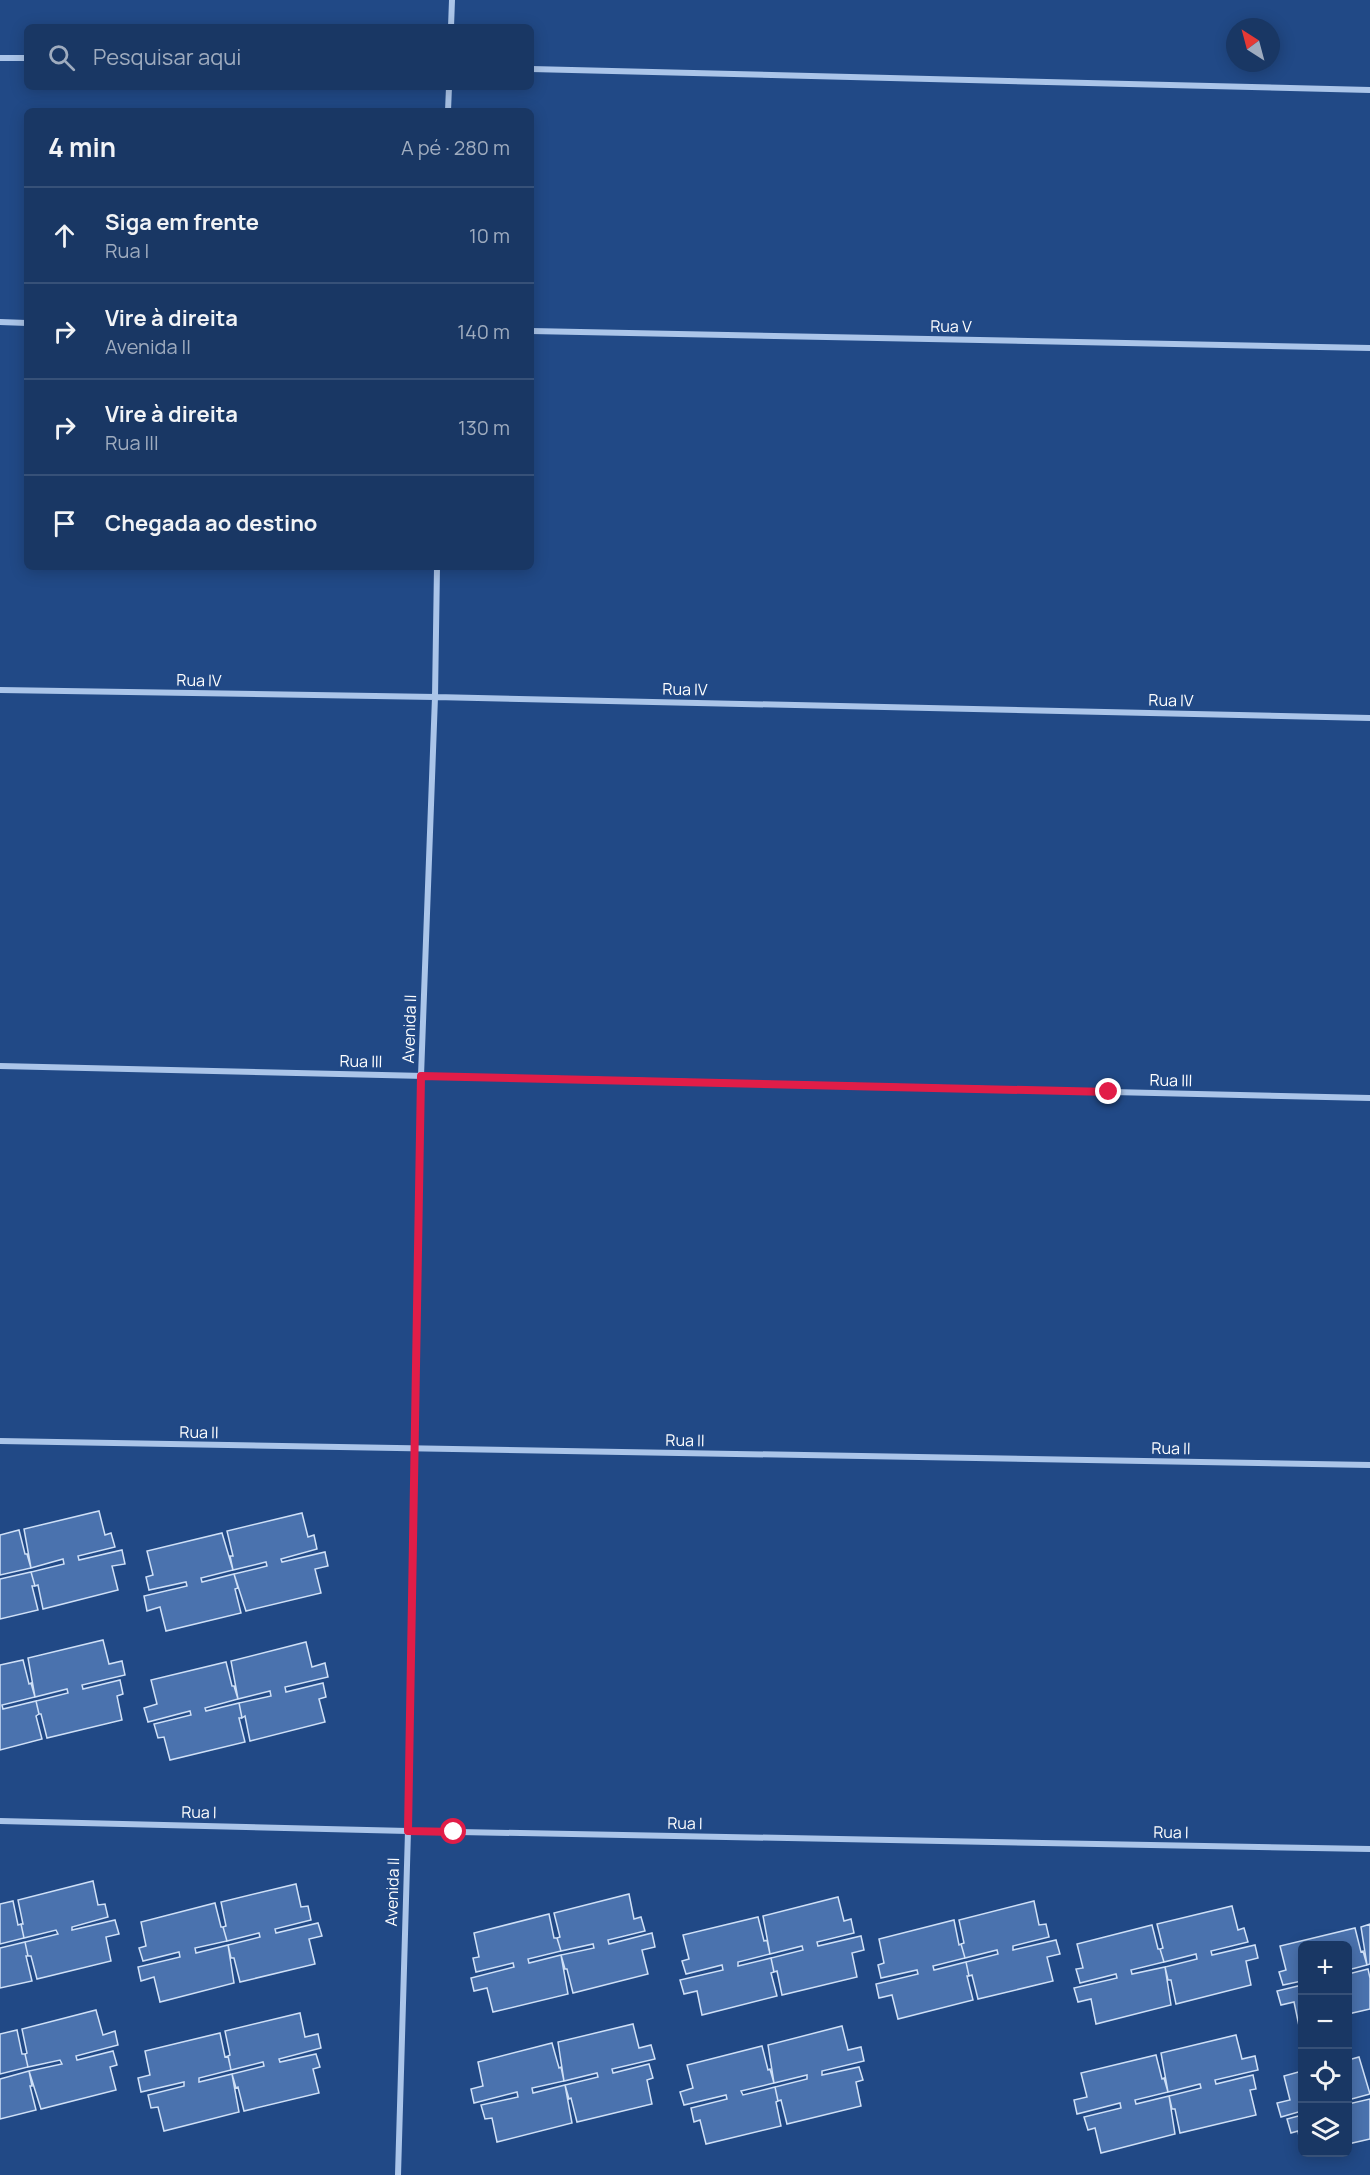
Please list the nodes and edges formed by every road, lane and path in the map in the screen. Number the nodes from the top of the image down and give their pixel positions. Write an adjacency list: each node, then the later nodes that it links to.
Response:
1 (452, 0): 2 (street)
2 (451, 24)
3 (0, 58): 4 (street)
4 (24, 58)
5 (534, 69): 7 (street)
6 (449, 90): 8 (street)
7 (1370, 90)
8 (448, 108)
9 (0, 322): 10 (street)
10 (24, 322)
11 (534, 331): 12 (street, Rua V)
12 (1370, 348)
13 (437, 570): 15 (street, Avenida II)
14 (0, 690): 15 (street, Rua IV)
15 (435, 697): 16 (street, Rua IV); 18 (street, Avenida II)
16 (1370, 718)
17 (0, 1066): 18 (street, Rua III)
18 (421, 1076): 19 (street, Rua III); 21 (street, Avenida II)
19 (1370, 1098)
20 (0, 1441): 21 (street, Rua II)
21 (414, 1450): 22 (street, Rua II); 24 (street, Avenida II)
22 (1370, 1465)
23 (0, 1821): 24 (street, Rua I)
24 (408, 1831): 25 (street, Rua I); 26 (street, Avenida II)
25 (1370, 1849)
26 (398, 2175)

